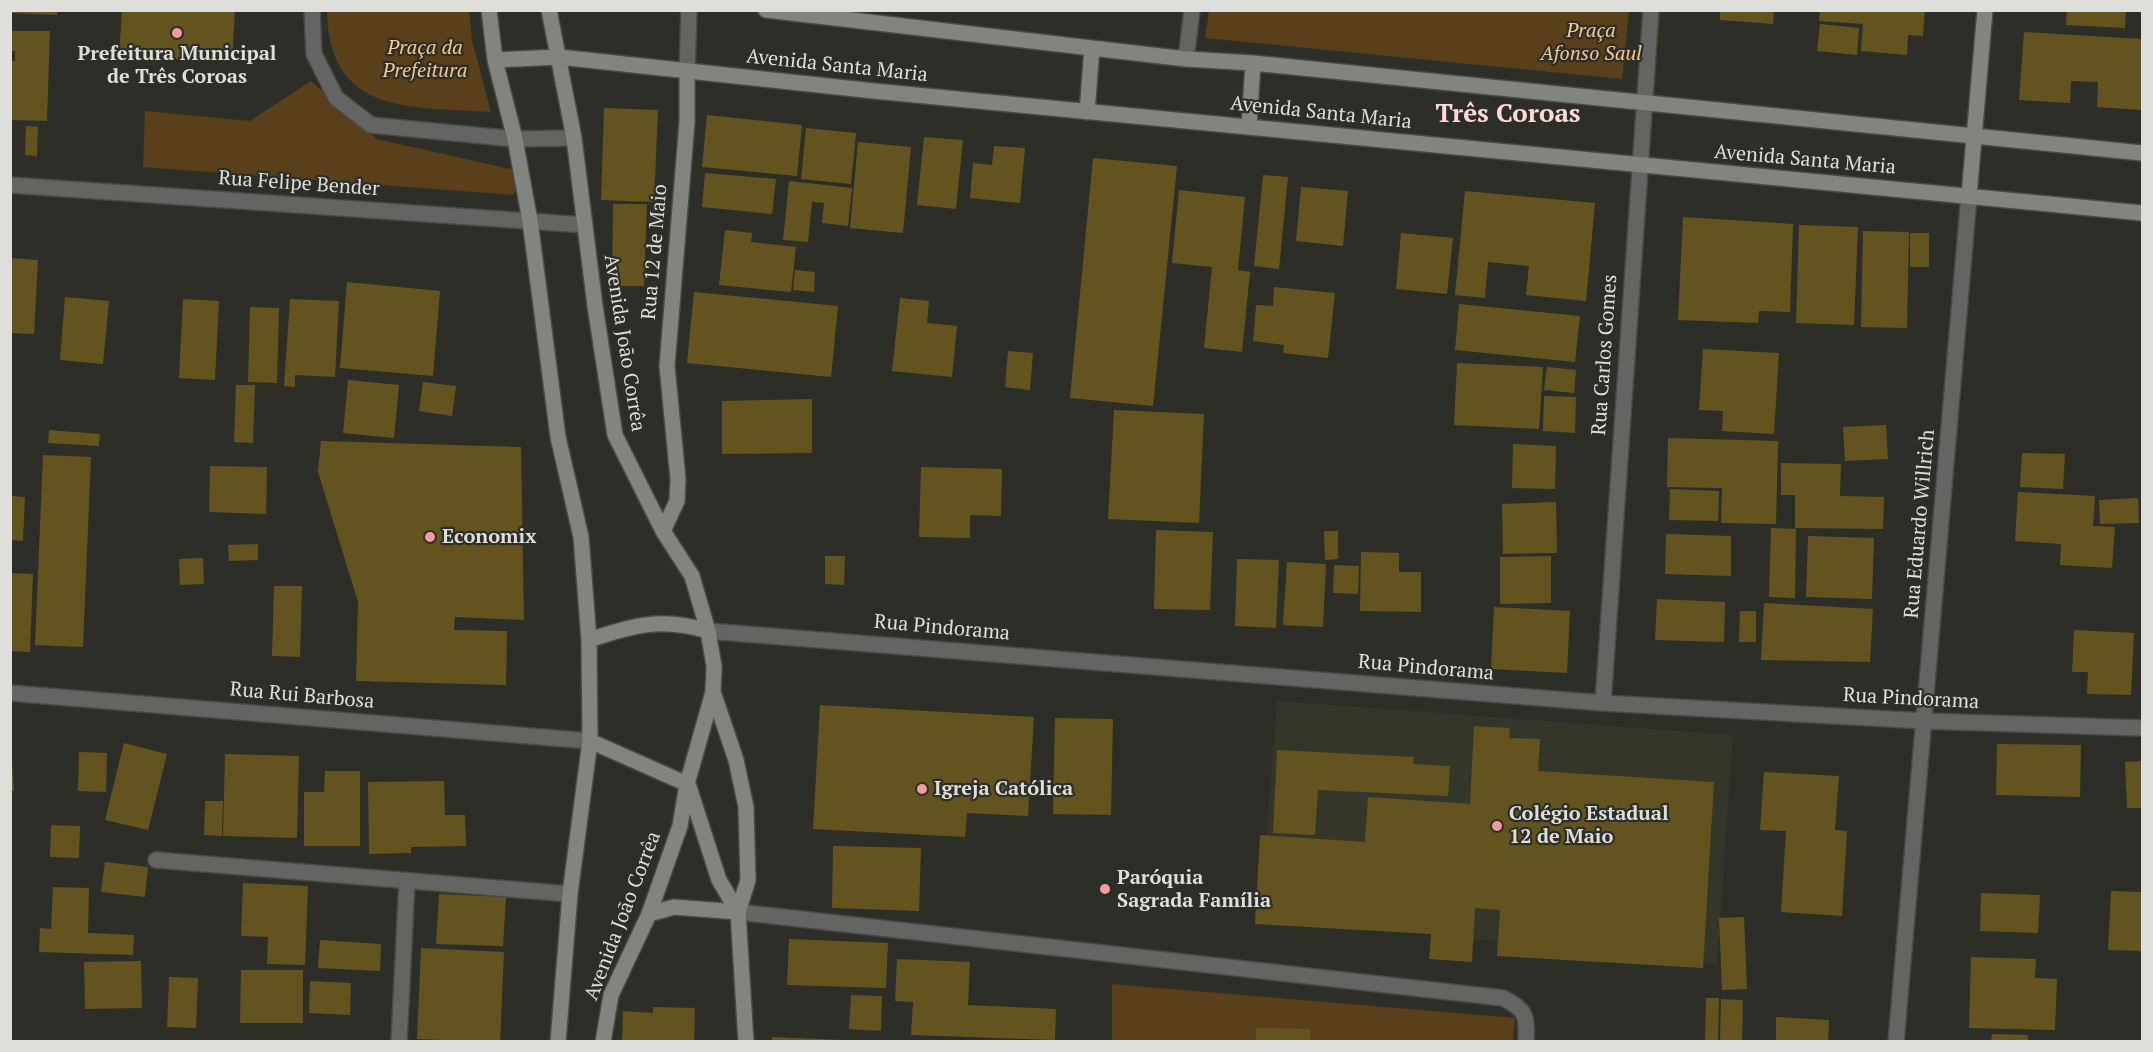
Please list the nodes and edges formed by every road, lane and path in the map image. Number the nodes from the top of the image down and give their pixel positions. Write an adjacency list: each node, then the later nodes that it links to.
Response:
1 (312, 10): 20 (street)
2 (489, 10): 12 (main road, Avenida João Corrêa)
3 (549, 10): 10 (main road, Avenida João Corrêa)
4 (689, 10): 14 (street, Rua 12 de Maio)
5 (766, 10): 9 (main road, Avenida Santa Maria)
6 (1192, 10): 11 (street)
7 (1651, 10): 15 (street, Rua Carlos Gomes)
8 (1985, 10): 18 (main road, Rua Eduardo Willrich)
9 (1092, 48): 11 (main road, Avenida Santa Maria); 16 (main road)
10 (559, 57): 12 (main road, Avenida Santa Maria); 14 (main road, Avenida Santa Maria); 19 (main road, Avenida João Corrêa)
11 (1186, 59): 13 (main road, Avenida Santa Maria)
12 (495, 60): 20 (main road, Avenida João Corrêa)
13 (1253, 63): 15 (main road, Avenida Santa Maria); 17 (main road)
14 (687, 73): 16 (main road, Avenida Santa Maria); 28 (main road, Rua 12 de Maio)
15 (1644, 105): 18 (main road, Avenida Santa Maria); 22 (street, Rua Carlos Gomes)
16 (1087, 112): 17 (main road, Avenida Santa Maria)
17 (1249, 127): 22 (main road, Avenida Santa Maria)
18 (1974, 136): 21 (main road, Avenida Santa Maria); 24 (main road, Rua Eduardo Willrich)
19 (574, 138): 20 (street); 27 (main road, Avenida João Corrêa)
20 (515, 139): 26 (main road, Avenida João Corrêa)
21 (2142, 153)
22 (1639, 165): 24 (main road, Avenida Santa Maria); 33 (street, Rua Carlos Gomes)
23 (10, 185): 26 (street, Rua Felipe Bender)
24 (1970, 196): 25 (main road, Avenida Santa Maria); 34 (street, Rua Eduardo Willrich)
25 (2142, 213)
26 (530, 221): 27 (street, Rua Felipe Bender); 30 (main road, Avenida João Corrêa)
27 (585, 225): 28 (main road, Avenida João Corrêa)
28 (663, 531): 29 (main road, Avenida João Corrêa)
29 (708, 631): 30 (main road); 31 (main road, Avenida João Corrêa); 33 (street, Rua Pindorama)
30 (589, 640): 36 (main road, Avenida João Corrêa)
31 (713, 692): 37 (main road, Avenida João Corrêa); 41 (main road)
32 (10, 693): 36 (street, Rua Rui Barbosa)
33 (1603, 703): 34 (street, Rua Pindorama)
34 (1924, 722): 35 (street, Rua Pindorama); 48 (street, Rua Eduardo Willrich)
35 (2142, 728)
36 (590, 741): 37 (main road); 40 (main road, Avenida João Corrêa)
37 (687, 784): 41 (main road); 42 (main road, Avenida João Corrêa)
38 (156, 860): 39 (street)
39 (407, 881): 40 (street); 43 (street)
40 (570, 894): 44 (main road, Avenida João Corrêa)
41 (738, 912): 42 (main road); 46 (main road); 47 (street)
42 (649, 914): 45 (main road, Avenida João Corrêa)
43 (399, 1041)
44 (558, 1041)
45 (603, 1041)
46 (746, 1041)
47 (1526, 1041)
48 (1896, 1041)

